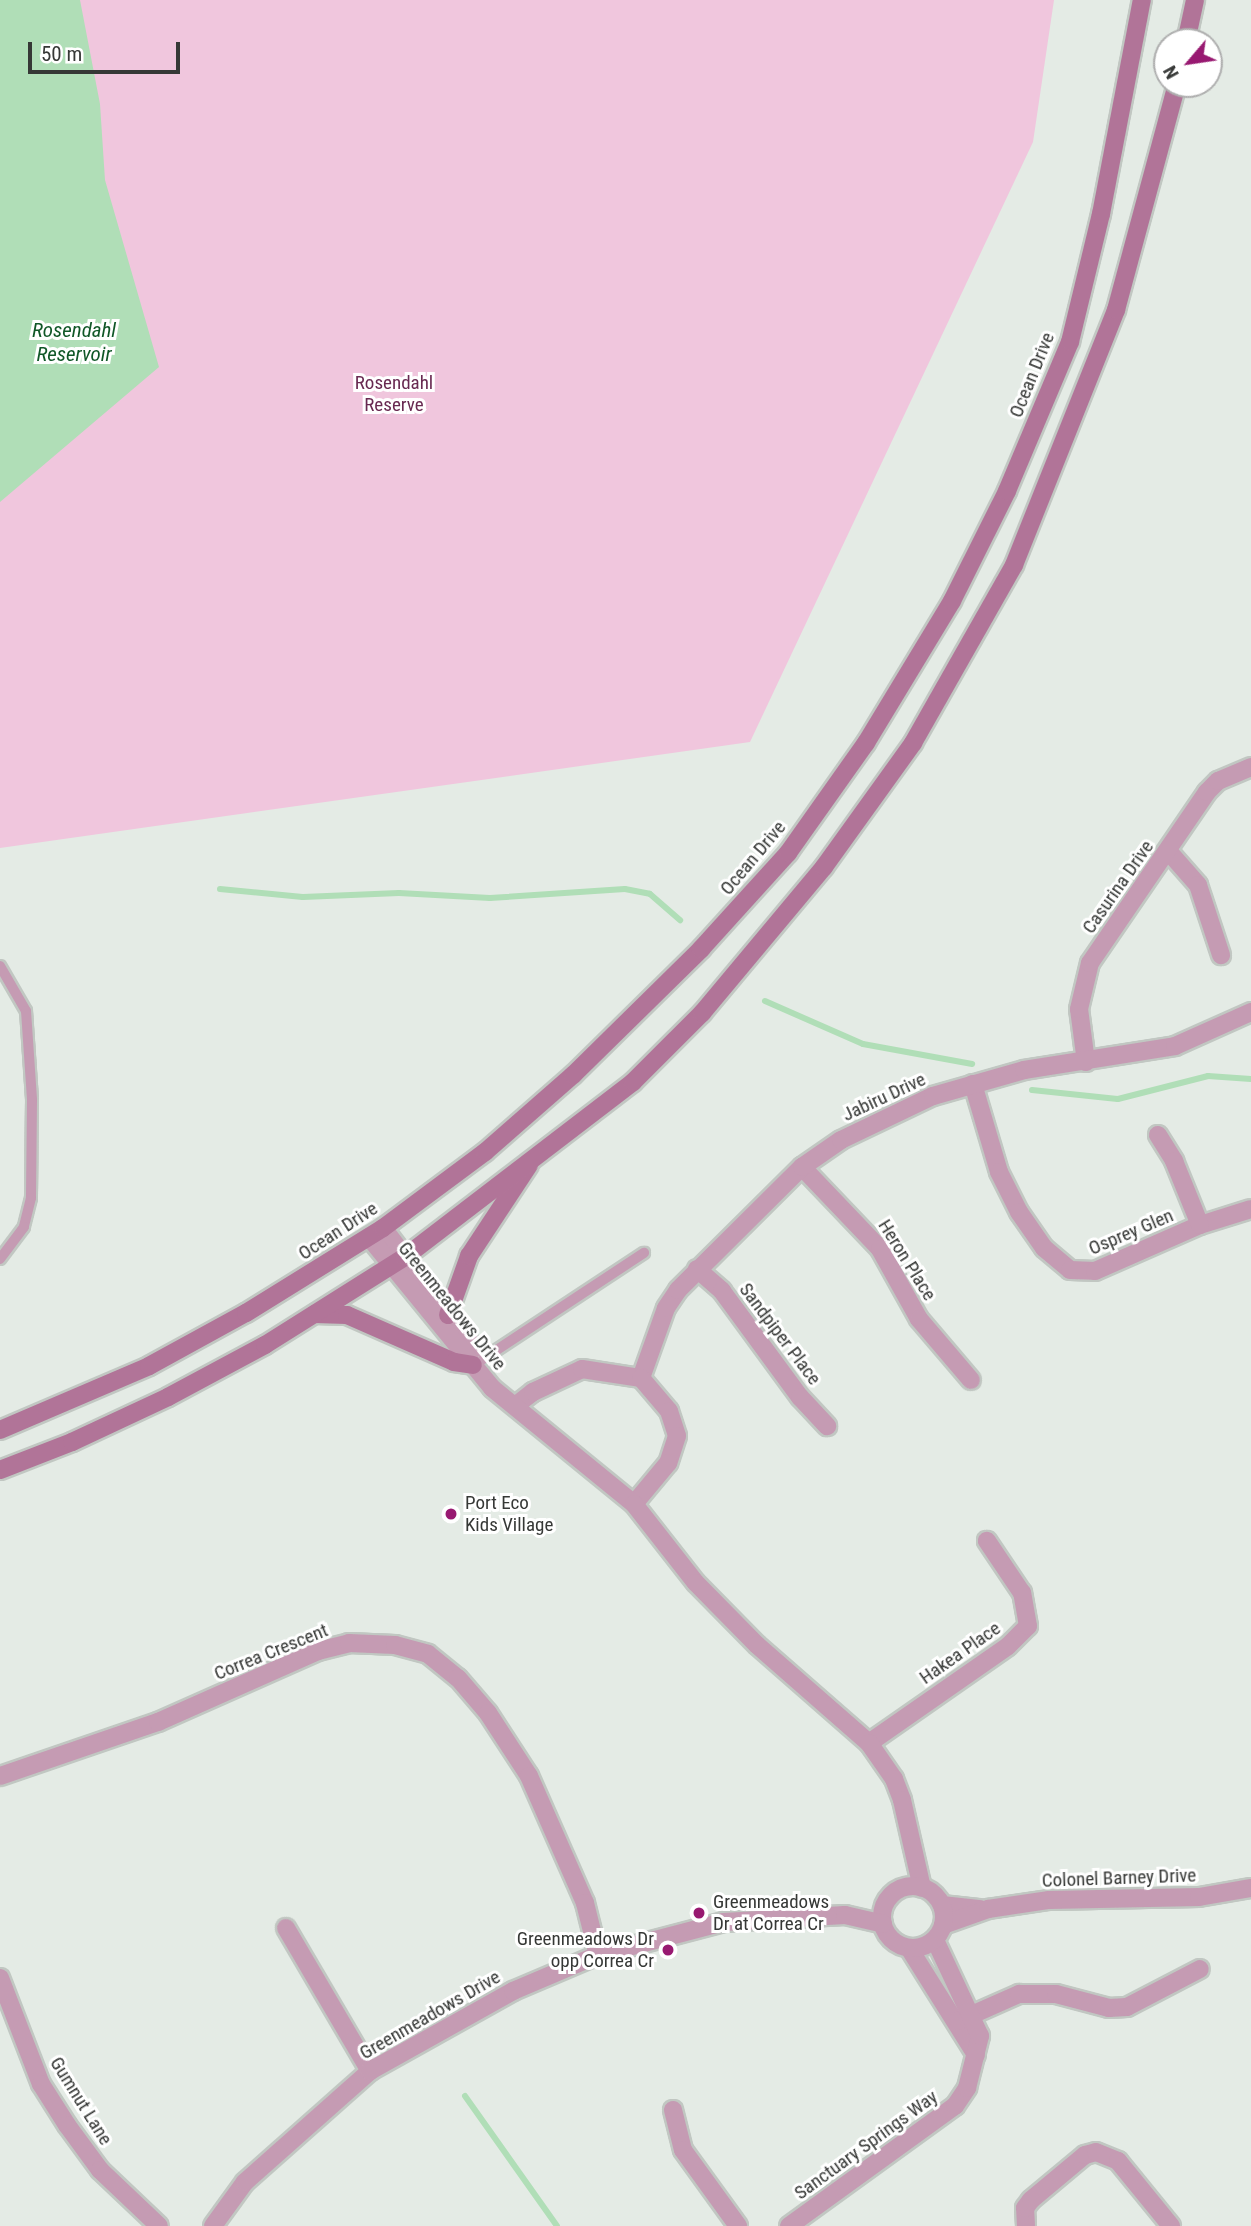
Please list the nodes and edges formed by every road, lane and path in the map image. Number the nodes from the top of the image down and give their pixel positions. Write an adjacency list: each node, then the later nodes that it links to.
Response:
1 (1142, 0): 17 (main road, Ocean Drive)
2 (1195, 0): 3 (main road)
3 (1189, 28)
4 (1173, 98): 13 (main road)
5 (1251, 767): 6 (street, Casurina Drive)
6 (1169, 852): 7 (street); 10 (street, Casurina Drive)
7 (1221, 955)
8 (0, 966): 19 (lane)
9 (1251, 1012): 10 (street, Jabiru Drive)
10 (1086, 1062): 11 (street, Jabiru Drive)
11 (973, 1084): 14 (street, Jabiru Drive); 16 (street, Osprey Glen)
12 (1158, 1135): 16 (street)
13 (533, 1159): 20 (main road); 23 (main road)
14 (802, 1167): 21 (street, Jabiru Drive); 26 (street, Heron Place)
15 (1251, 1209): 16 (street, Osprey Glen)
16 (1200, 1225)
17 (376, 1233): 20 (street, Greenmeadows Drive); 29 (main road, Ocean Drive)
18 (644, 1252): 24 (lane)
19 (0, 1259)
20 (398, 1261): 22 (main road); 23 (street, Greenmeadows Drive); 24 (street, Greenmeadows Drive)
21 (697, 1269): 25 (street, Jabiru Drive); 28 (street, Sandpiper Place)
22 (314, 1314): 24 (main road); 30 (main road)
23 (448, 1315): 24 (street, Greenmeadows Drive)
24 (478, 1362): 27 (street, Greenmeadows Drive)
25 (641, 1378): 27 (street); 31 (street)
26 (971, 1380)
27 (511, 1402): 31 (street, Greenmeadows Drive)
28 (827, 1426)
29 (0, 1430)
30 (0, 1470)
31 (634, 1504): 33 (street, Greenmeadows Drive)
32 (987, 1541): 33 (street, Hakea Place)
33 (869, 1743): 35 (street, Greenmeadows Drive)
34 (0, 1776): 45 (street, Correa Crescent)
35 (912, 1852): 36 (street, Greenmeadows Drive); 37 (street, Greenmeadows Drive)
36 (903, 1888): 37 (street); 41 (street)
37 (922, 1888): 39 (street)
38 (1251, 1888): 40 (street, Colonel Barney Drive)
39 (942, 1905): 40 (street, Colonel Barney Drive); 43 (street)
40 (988, 1909): 43 (street, Colonel Barney Drive)
41 (883, 1916): 44 (street); 45 (street, Greenmeadows Drive)
42 (286, 1928): 49 (street)
43 (939, 1933): 44 (street); 48 (street, Sanctuary Springs Way)
44 (909, 1948): 48 (street, Sanctuary Springs Way)
45 (598, 1955): 49 (street, Greenmeadows Drive)
46 (1200, 1969): 48 (street)
47 (0, 1978): 52 (street, Gumnut Lane)
48 (964, 2017): 51 (street, Sanctuary Springs Way)
49 (370, 2071): 53 (street, Greenmeadows Drive)
50 (673, 2110): 54 (street)
51 (812, 2219): 55 (street, Sanctuary Springs Way)
52 (159, 2226)
53 (213, 2226)
54 (738, 2226)
55 (789, 2226)
56 (1026, 2226): 57 (street)
57 (1171, 2226)

